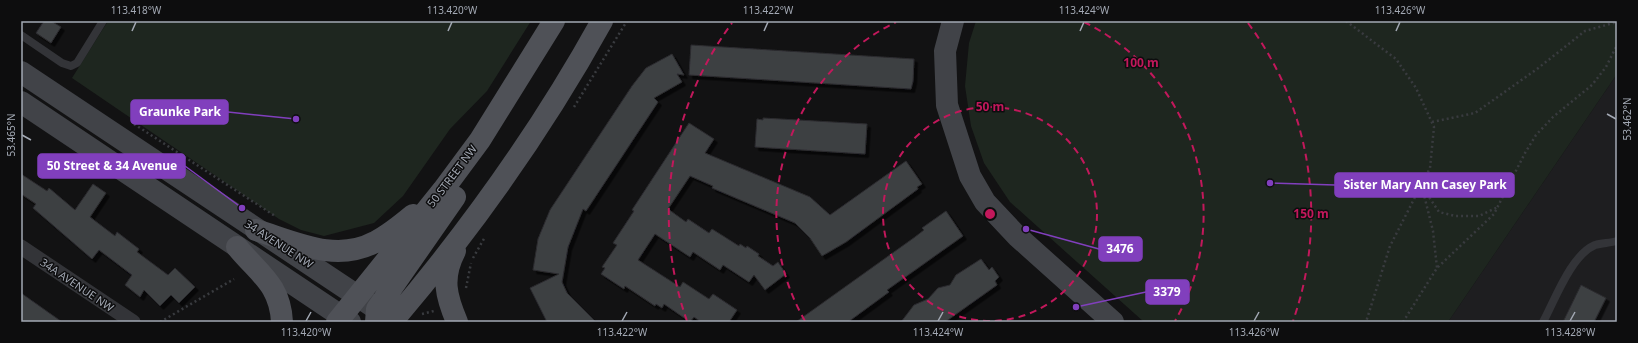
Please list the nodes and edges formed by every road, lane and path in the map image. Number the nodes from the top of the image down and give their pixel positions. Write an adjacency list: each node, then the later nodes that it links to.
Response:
1 (103, 21): 7 (lane)
2 (554, 21): 10 (main road, 50 STREET NW)
3 (602, 21): 18 (main road)
4 (953, 21): 32 (main road)
5 (1346, 21): 13 (path)
6 (1617, 22): 13 (path)
7 (21, 35)
8 (1617, 45): 16 (path)
9 (21, 72): 19 (main road, 34 AVENUE NW)
10 (514, 87): 15 (main road, 50 STREET NW); 26 (main road)
11 (21, 102): 22 (main road)
12 (130, 121): 17 (path)
13 (1432, 122): 14 (path)
14 (1421, 185): 16 (path); 23 (path); 33 (path)
15 (443, 190): 19 (main road); 25 (main road, 50 STREET NW)
16 (1498, 207): 23 (path)
17 (279, 219)
18 (470, 223): 26 (main road); 31 (main road)
19 (256, 230): 25 (main road, 34 AVENUE NW)
20 (1617, 241): 35 (lane)
21 (21, 247): 28 (street, 34A AVENUE NW)
22 (237, 247): 27 (main road); 30 (main road)
23 (1437, 268): 34 (path)
24 (234, 279): 29 (path)
25 (358, 297): 26 (main road, 34 AVENUE NW); 27 (main road, 50 STREET NW)
26 (387, 319)
27 (346, 321)
28 (133, 322)
29 (160, 322)
30 (282, 322)
31 (457, 322)
32 (1114, 322)
33 (1366, 322)
34 (1403, 322)
35 (1543, 322)

